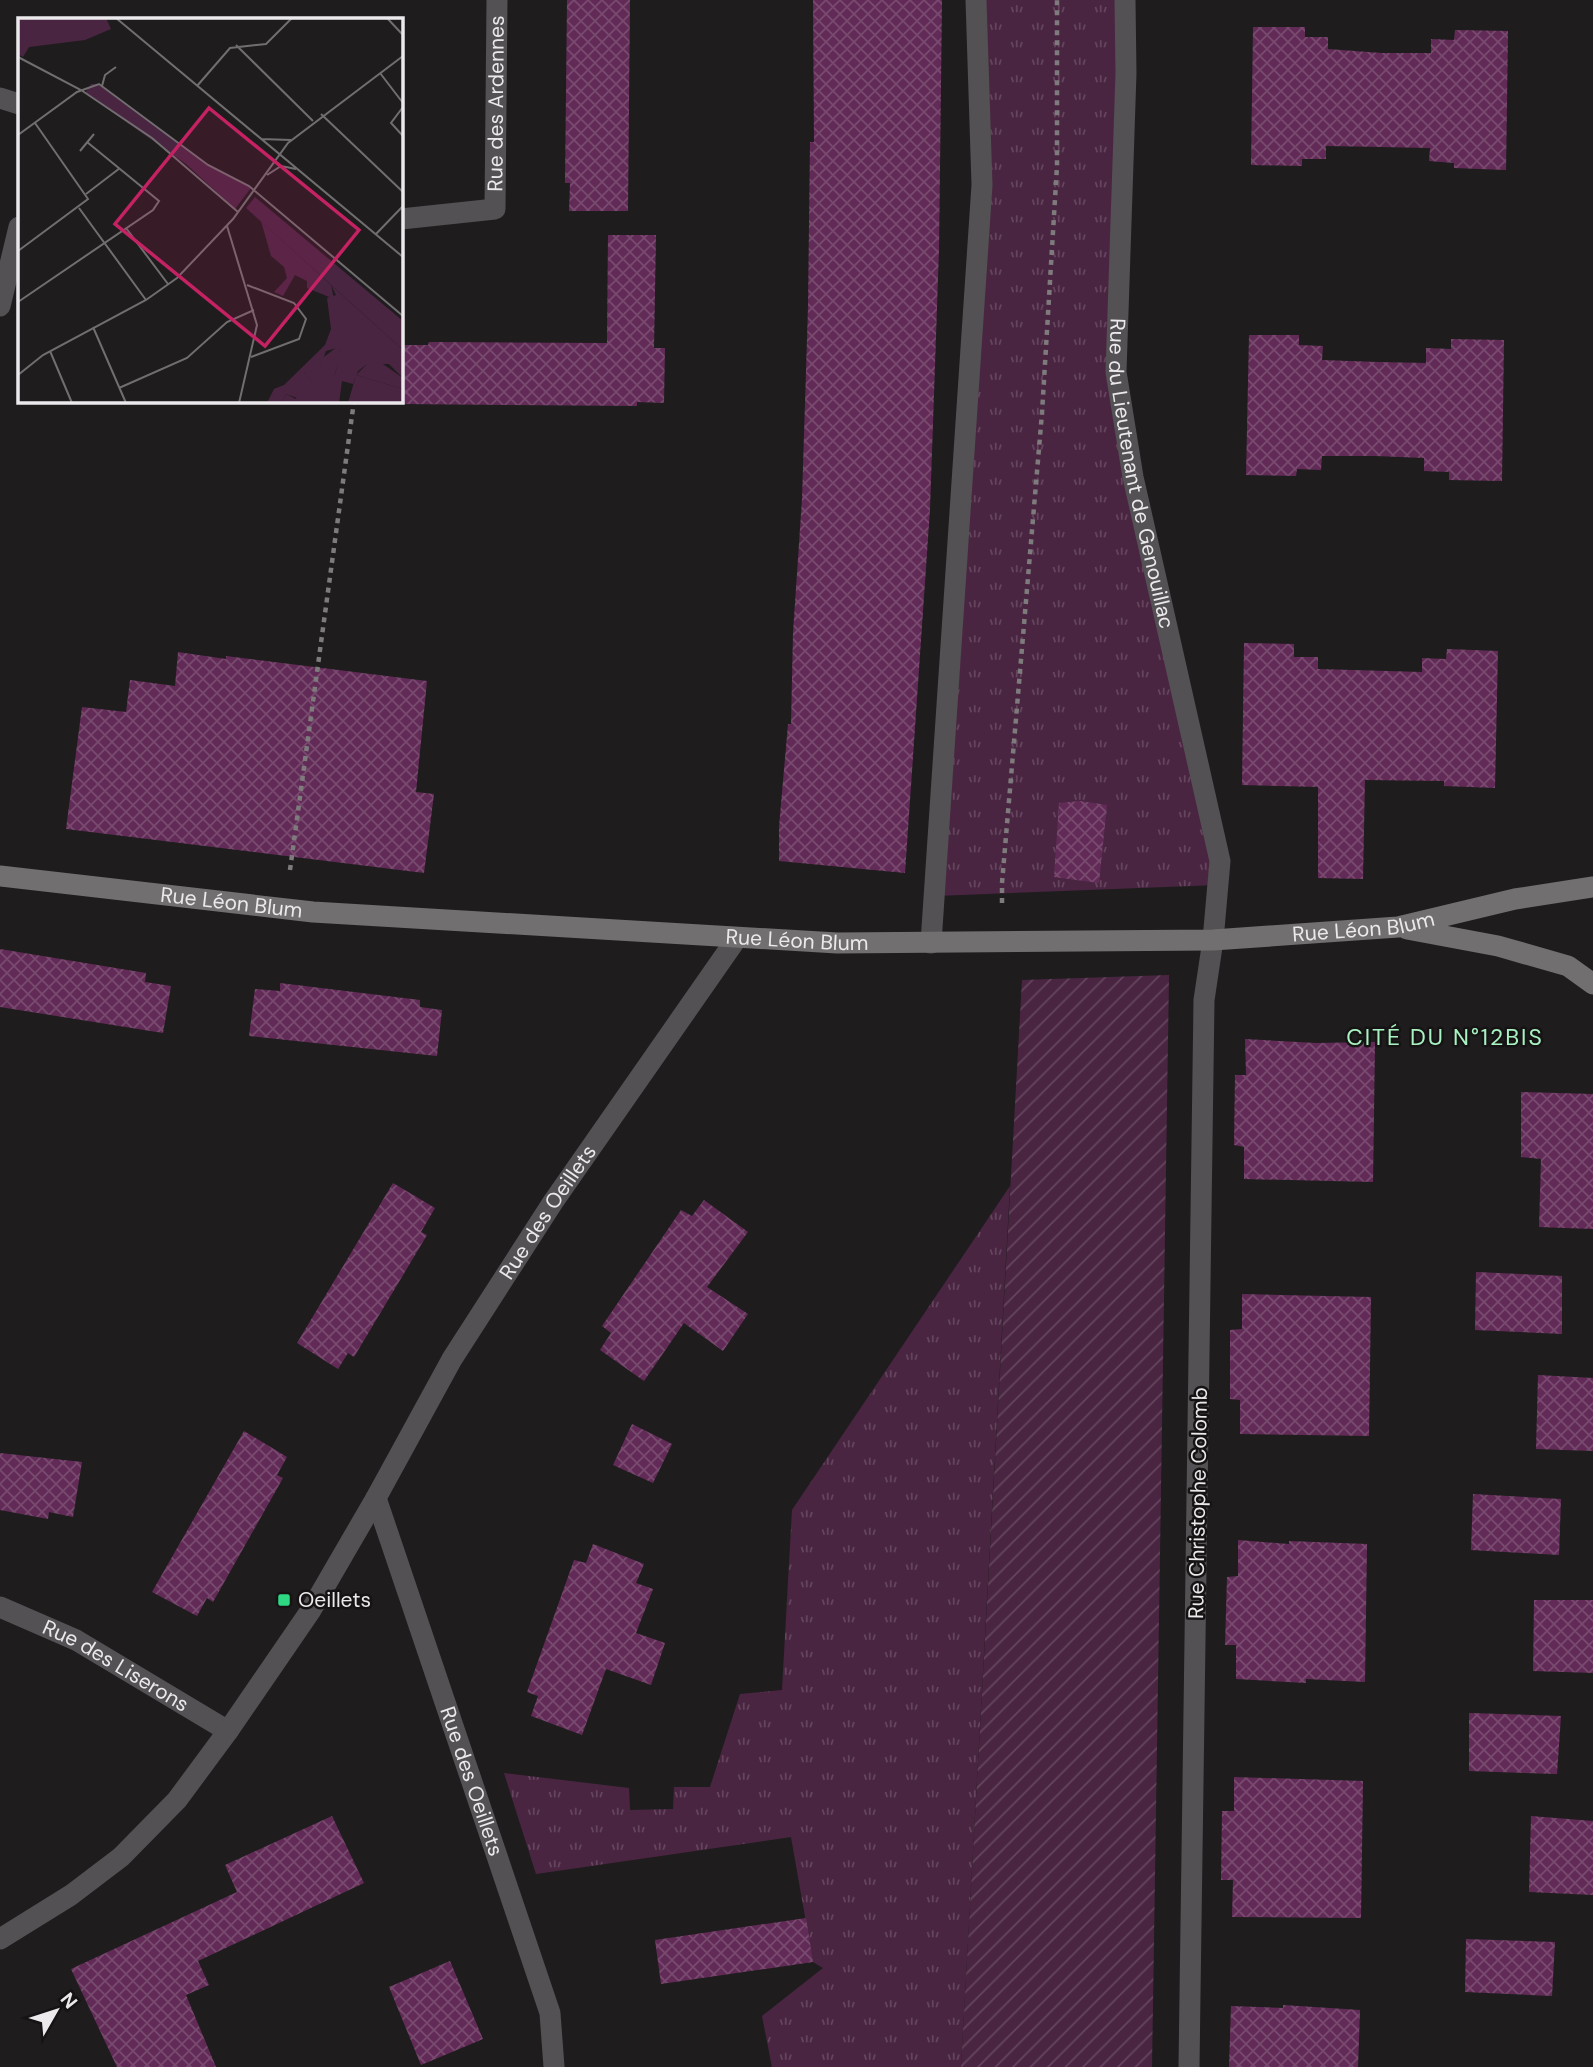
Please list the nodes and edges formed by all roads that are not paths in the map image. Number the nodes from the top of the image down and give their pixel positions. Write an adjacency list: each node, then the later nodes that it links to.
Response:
1 (496, 0): 6 (street, Rue des Ardennes)
2 (976, 0): 14 (street)
3 (1125, 0): 13 (street, Rue du Lieutenant de Genouillac)
4 (0, 97): 5 (street)
5 (18, 104)
6 (402, 219)
7 (18, 232): 8 (street)
8 (0, 306)
9 (0, 876): 12 (street, Rue Léon Blum)
10 (1593, 887): 11 (street, Rue Léon Blum)
11 (1398, 927): 13 (street, Rue Léon Blum); 15 (street)
12 (737, 937): 14 (street, Rue Léon Blum); 16 (street, Rue des Oeillets)
13 (1213, 940): 14 (street, Rue Léon Blum); 21 (street, Rue Christophe Colomb)
14 (932, 943)
15 (1593, 984)
16 (376, 1498): 18 (street, Rue des Oeillets); 20 (street, Rue des Oeillets)
17 (0, 1607): 18 (street, Rue des Liserons)
18 (228, 1731): 19 (street, Rue des Oeillets)
19 (0, 1939)
20 (555, 2067)
21 (1189, 2067)

